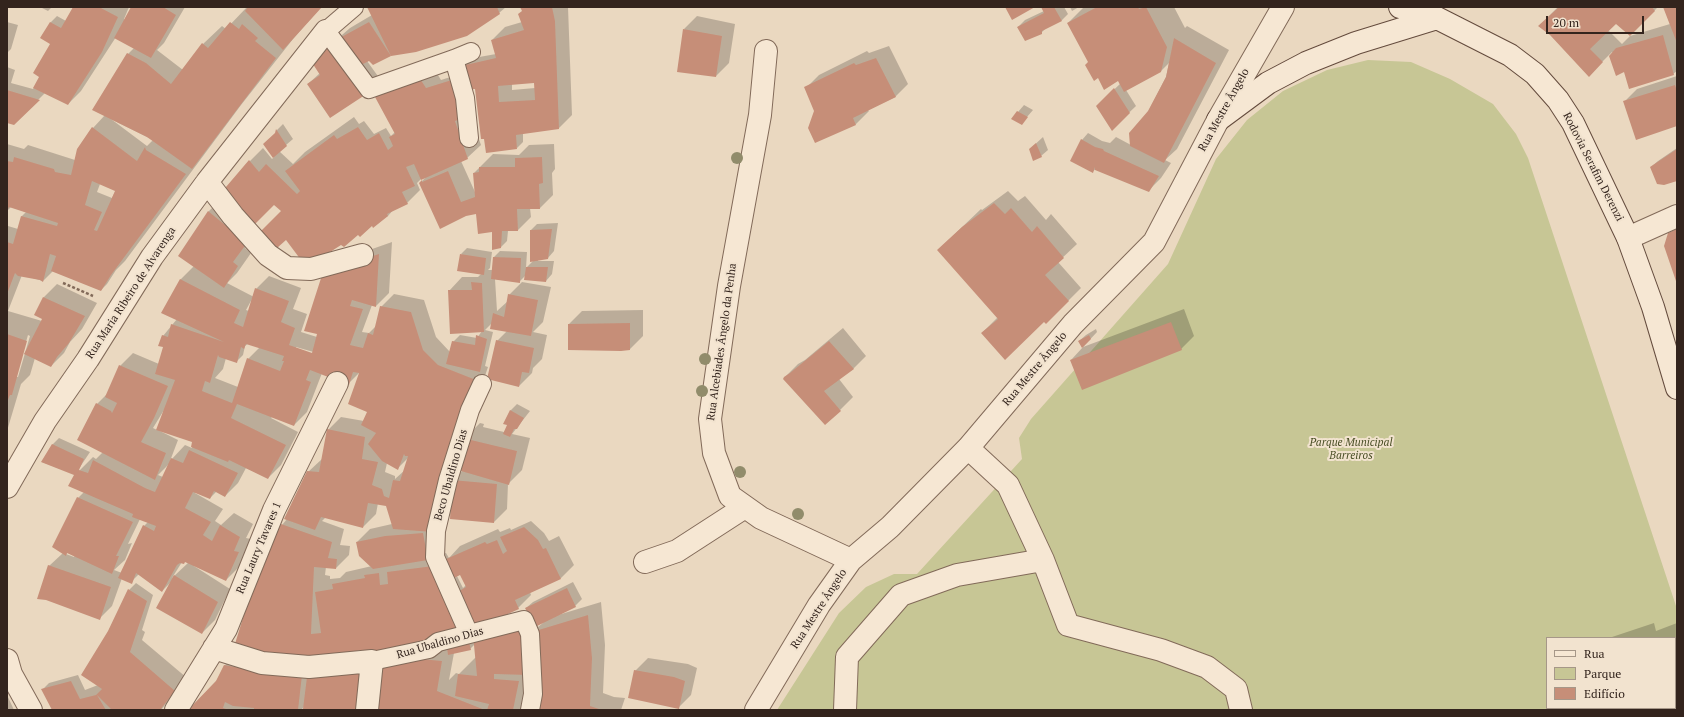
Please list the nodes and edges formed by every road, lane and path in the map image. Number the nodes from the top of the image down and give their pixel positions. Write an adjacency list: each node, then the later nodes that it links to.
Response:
1 (354, 7): 5 (lane)
2 (1283, 7): 9 (street, Rua Mestre Ângelo)
3 (1400, 7): 4 (street, Rodovia Serafim Derenzi)
4 (1437, 18): 9 (street); 13 (street, Rodovia Serafim Derenzi)
5 (326, 32): 8 (lane); 11 (street, Rua Maria Ribeiro de Alvarenga)
6 (766, 51): 20 (street, Rua Alcebiades Ângelo da Penha)
7 (471, 52): 8 (lane)
8 (454, 59): 10 (lane)
9 (1218, 120): 18 (street, Rua Mestre Ângelo)
10 (469, 138)
11 (207, 182): 14 (street); 19 (street, Rua Maria Ribeiro de Alvarenga)
12 (1677, 216): 13 (street)
13 (1628, 238): 17 (street, Rodovia Serafim Derenzi)
14 (362, 255)
15 (337, 384): 25 (street, Rua Laury Tavares 1)
16 (482, 384): 24 (lane, Beco Ubaldino Dias)
17 (1677, 388)
18 (968, 448): 21 (street, Rua Mestre Ângelo); 22 (street)
19 (7, 487)
20 (745, 507): 21 (street, Rua Alcebiades Ângelo da Penha); 23 (street)
21 (851, 560): 32 (street, Rua Mestre Ângelo)
22 (1043, 560): 33 (street); 34 (street)
23 (646, 562)
24 (469, 634): 27 (lane, Rua Ubaldino Dias); 31 (lane, Rua Ubaldino Dias)
25 (214, 648): 27 (street, Rua Ubaldino Dias); 29 (street, Rua Laury Tavares 1)
26 (7, 660): 28 (street)
27 (372, 662): 30 (street)
28 (31, 710)
29 (176, 710)
30 (368, 710)
31 (530, 710)
32 (756, 710)
33 (845, 710)
34 (1241, 710)

